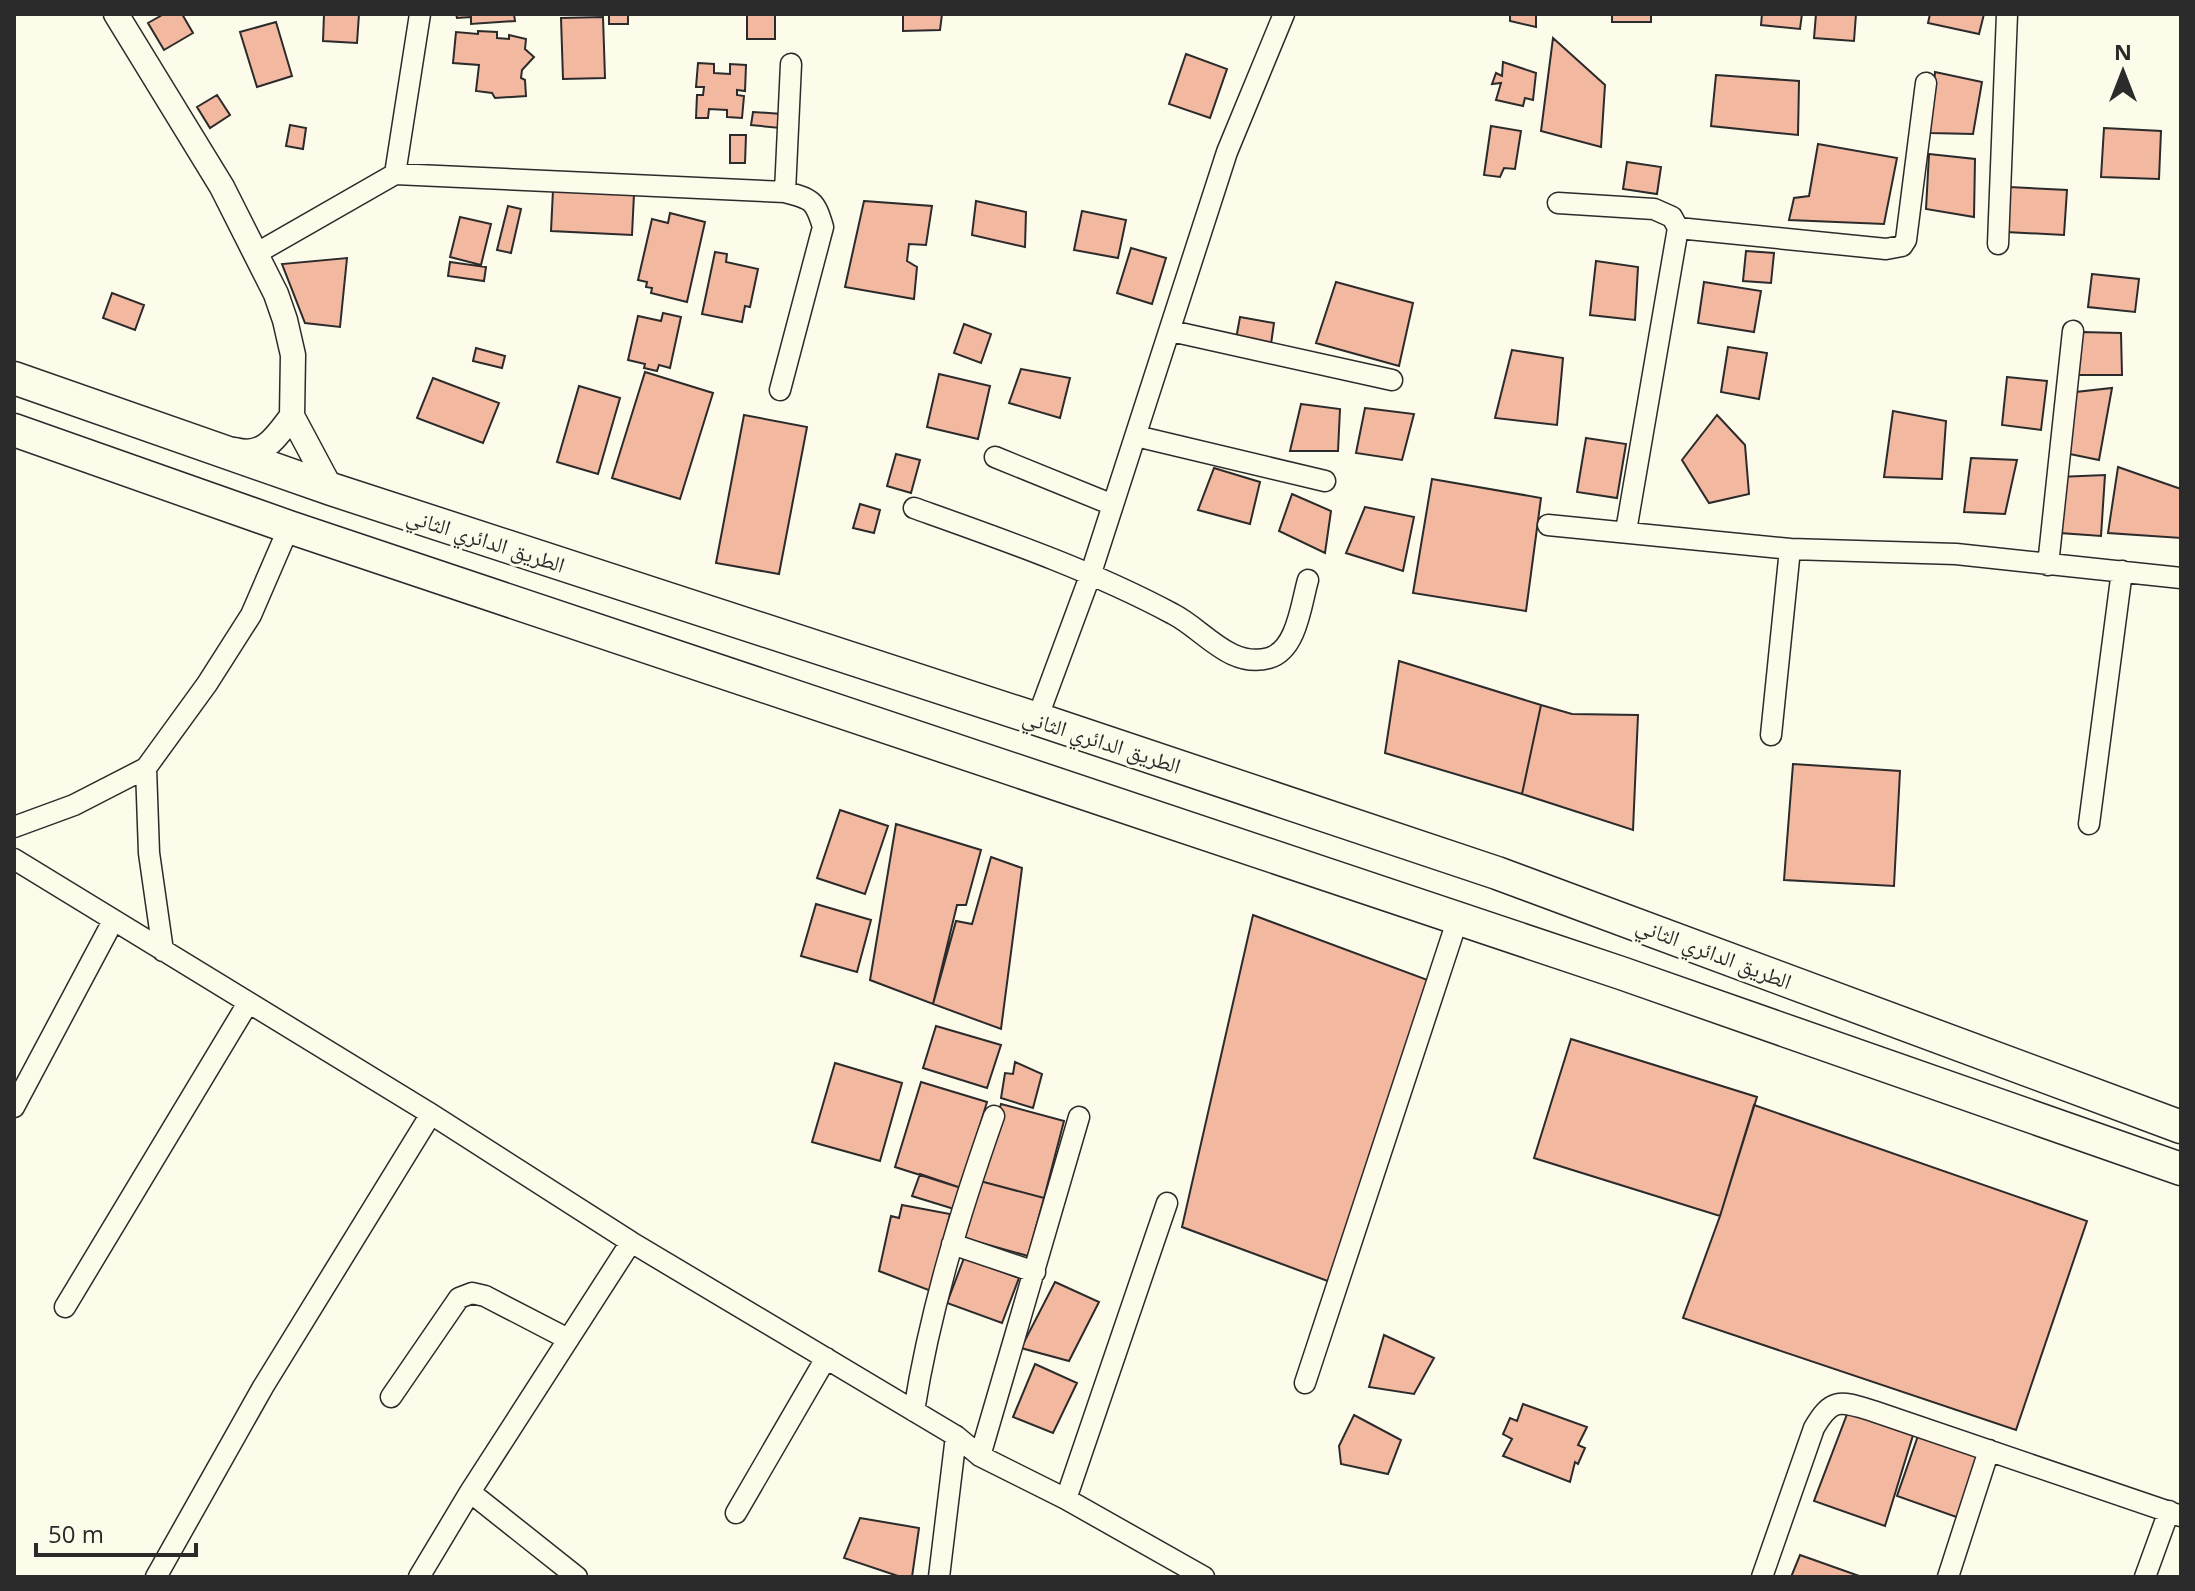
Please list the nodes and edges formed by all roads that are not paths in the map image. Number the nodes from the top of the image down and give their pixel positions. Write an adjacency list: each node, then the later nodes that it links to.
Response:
1 (116, 14): 12 (street)
2 (420, 14): 7 (street)
3 (1284, 14): 13 (street)
4 (2007, 14): 11 (street)
5 (791, 64): 8 (street)
6 (1926, 83): 10 (street)
7 (395, 174): 8 (street); 12 (street)
8 (785, 192): 17 (street)
9 (1558, 203): 10 (street)
10 (1678, 228): 29 (street)
11 (1998, 244)
12 (257, 253): 18 (street)
13 (1171, 331): 16 (street); 20 (street)
14 (2073, 331): 31 (street)
15 (14, 378): 21 (highway, الطريق الدائري الثاني)
16 (1392, 380)
17 (780, 390)
18 (292, 416): 21 (street); 24 (street)
19 (14, 430): 28 (highway)
20 (1136, 436): 23 (street); 25 (street)
21 (196, 441): 24 (highway, الطريق الدائري الثاني)
22 (995, 457): 25 (street)
23 (1325, 481)
24 (331, 489): 36 (highway, الطريق الدائري الثاني)
25 (1113, 505): 33 (street)
26 (914, 508): 33 (street)
27 (1548, 525): 29 (street)
28 (289, 527): 38 (street); 42 (highway)
29 (1626, 531): 30 (street)
30 (1790, 549): 31 (street); 37 (street)
31 (2048, 565): 32 (street)
32 (2122, 571): 34 (street); 39 (street)
33 (1090, 576): 35 (street); 36 (street)
34 (2181, 578)
35 (1308, 580)
36 (1037, 719): 44 (highway, الطريق الدائري الثاني)
37 (1771, 735)
38 (146, 768): 40 (street); 45 (street)
39 (2089, 824)
40 (14, 827)
41 (14, 859): 43 (street)
42 (1458, 918): 47 (highway); 63 (street)
43 (113, 921): 45 (street); 50 (street)
44 (1648, 927): 46 (highway, الطريق الدائري الثاني); 47 (highway)
45 (163, 951): 48 (street)
46 (1761, 970): 49 (highway); 54 (highway, الطريق الدائري الثاني)
47 (1621, 973): 49 (highway)
48 (248, 1003): 51 (street); 60 (street)
49 (1743, 1016): 55 (highway)
50 (14, 1107)
51 (431, 1114): 57 (street); 73 (street)
52 (994, 1116): 58 (street)
53 (1079, 1117): 59 (street)
54 (2181, 1127)
55 (2181, 1169)
56 (1167, 1203): 70 (street)
57 (631, 1242): 61 (street); 62 (street)
58 (952, 1244): 59 (street); 65 (street)
59 (1035, 1272): 68 (street)
60 (65, 1307)
61 (568, 1339): 64 (street); 69 (street)
62 (826, 1358): 65 (street); 71 (street)
63 (1305, 1383)
64 (391, 1397)
65 (914, 1411): 66 (street)
66 (956, 1436): 68 (street); 76 (street)
67 (1989, 1450): 72 (street); 78 (street); 79 (street)
68 (980, 1456): 70 (street)
69 (470, 1492): 74 (street); 75 (street)
70 (1066, 1499): 77 (street)
71 (736, 1513)
72 (2175, 1514): 80 (street)
73 (156, 1577)
74 (419, 1577)
75 (577, 1577)
76 (939, 1577)
77 (1204, 1577)
78 (1762, 1577)
79 (1948, 1577)
80 (2145, 1577)

